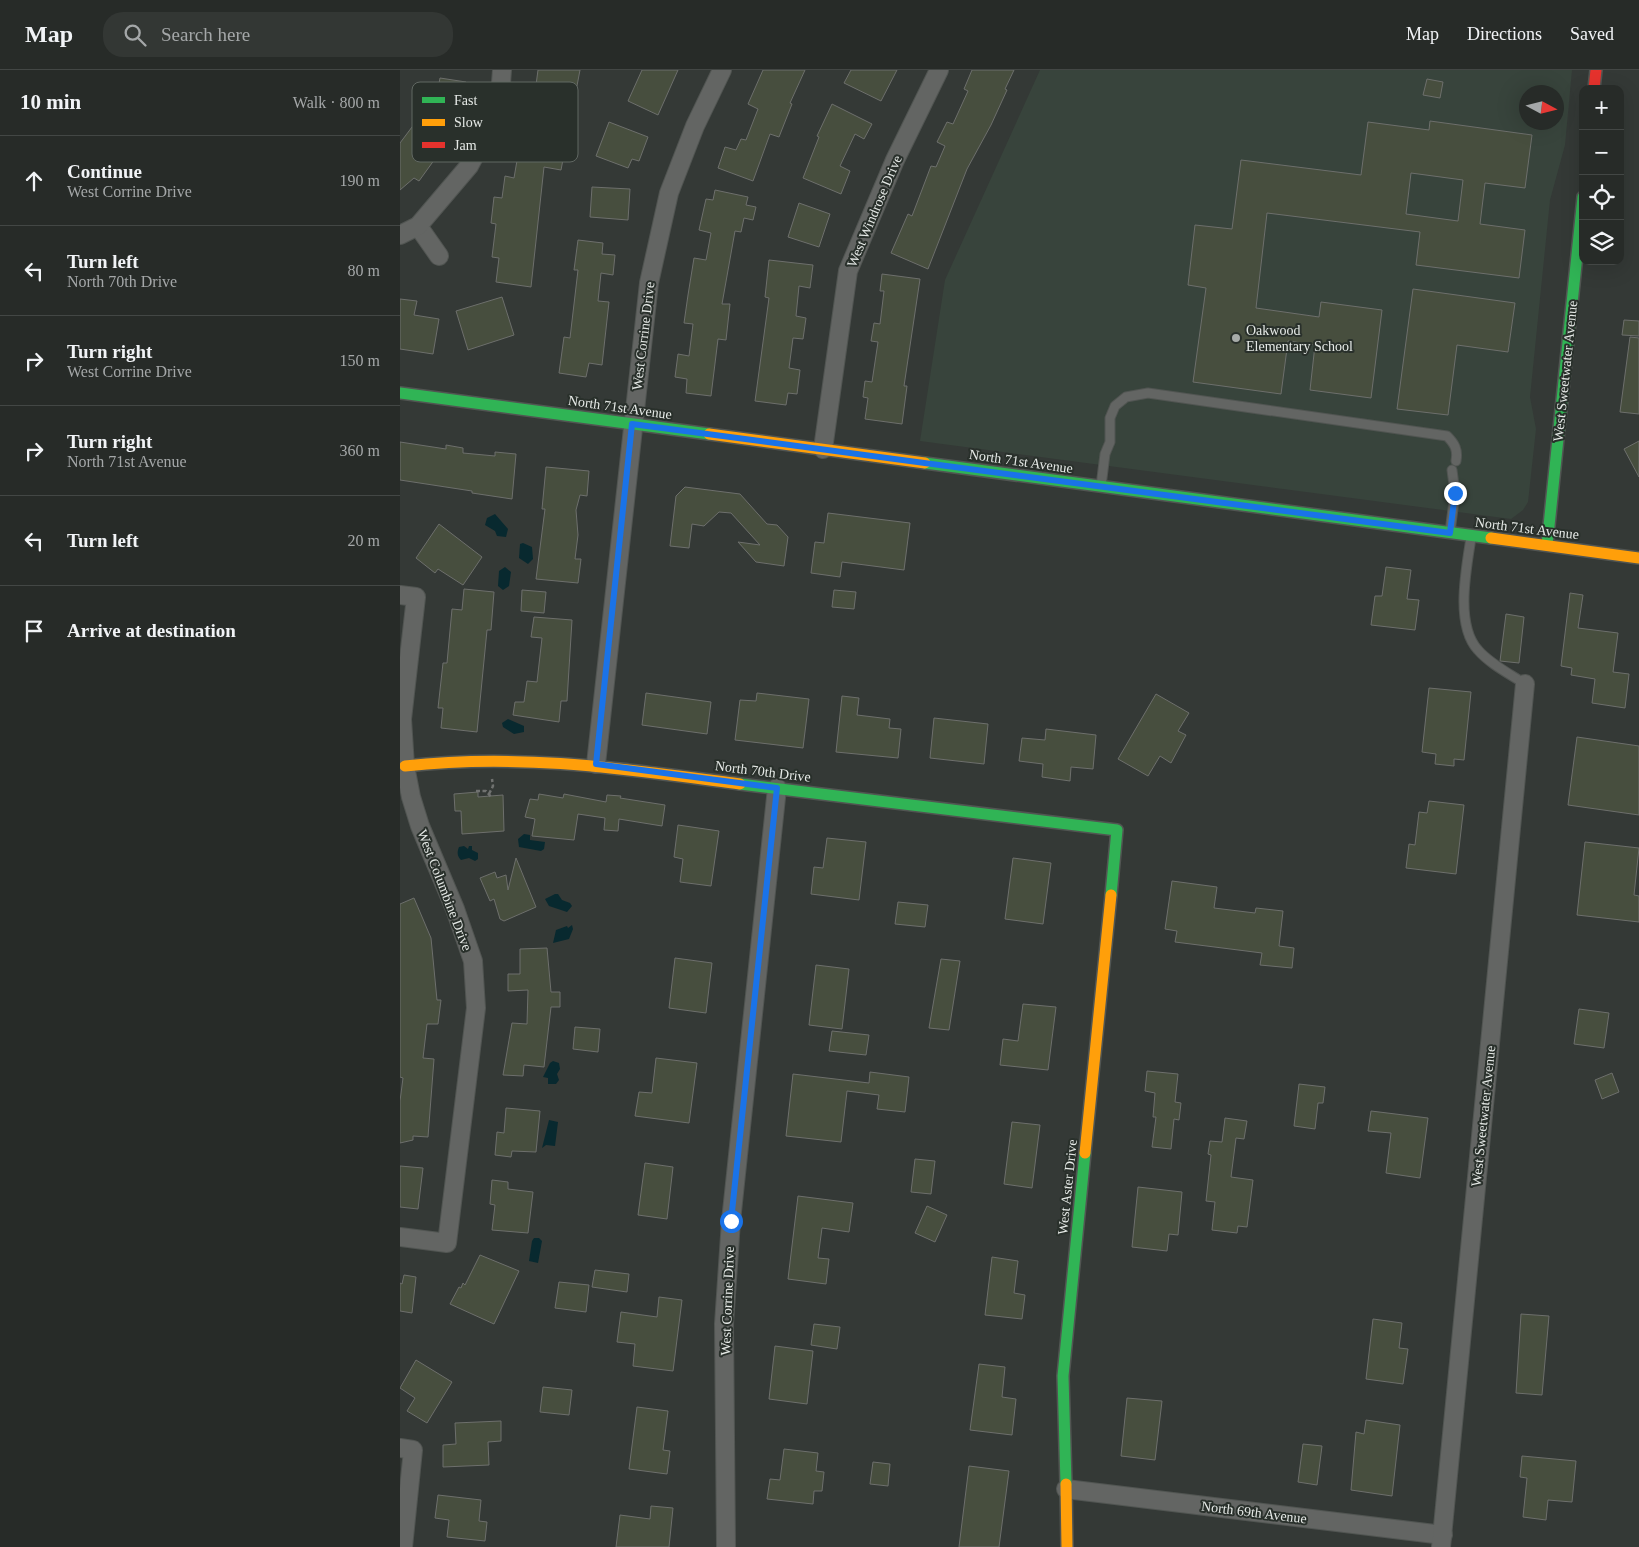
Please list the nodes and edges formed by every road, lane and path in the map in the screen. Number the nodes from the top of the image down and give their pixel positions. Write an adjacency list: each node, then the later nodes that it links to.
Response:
1 (722, 70): 11 (street, West Corrine Drive)
2 (939, 70): 12 (street, West Windrose Drive)
3 (1596, 70): 4 (street)
4 (1594, 85)
5 (471, 162): 7 (street)
6 (1581, 220): 18 (street, West Sweetwater Avenue)
7 (418, 226): 8 (street); 9 (street)
8 (400, 235)
9 (439, 256)
10 (400, 393): 11 (street, North 71st Avenue)
11 (632, 424): 12 (street, North 71st Avenue); 22 (street, West Corrine Drive)
12 (823, 449): 15 (street, North 71st Avenue)
13 (1456, 461): 15 (lane)
14 (1452, 470): 16 (lane)
15 (1101, 486): 16 (street, North 71st Avenue)
16 (1450, 533): 17 (street, North 71st Avenue)
17 (1471, 536): 18 (street, North 71st Avenue); 21 (lane)
18 (1547, 545): 19 (street, North 71st Avenue)
19 (1639, 558)
20 (408, 596): 23 (street, West Columbine Drive)
21 (1525, 684): 31 (street, West Sweetwater Avenue)
22 (596, 764): 23 (street, North 70th Drive); 24 (street, North 70th Drive)
23 (405, 766): 28 (street, West Columbine Drive)
24 (777, 788): 27 (street, North 70th Drive); 33 (street, West Corrine Drive)
25 (476, 791): 26 (path)
26 (492, 798)
27 (1117, 830): 30 (street, West Aster Drive)
28 (400, 1237)
29 (406, 1449): 32 (street)
30 (1066, 1489): 31 (street, North 69th Avenue); 34 (street, West Aster Drive)
31 (1442, 1541)
32 (403, 1547)
33 (726, 1547)
34 (1067, 1547)

